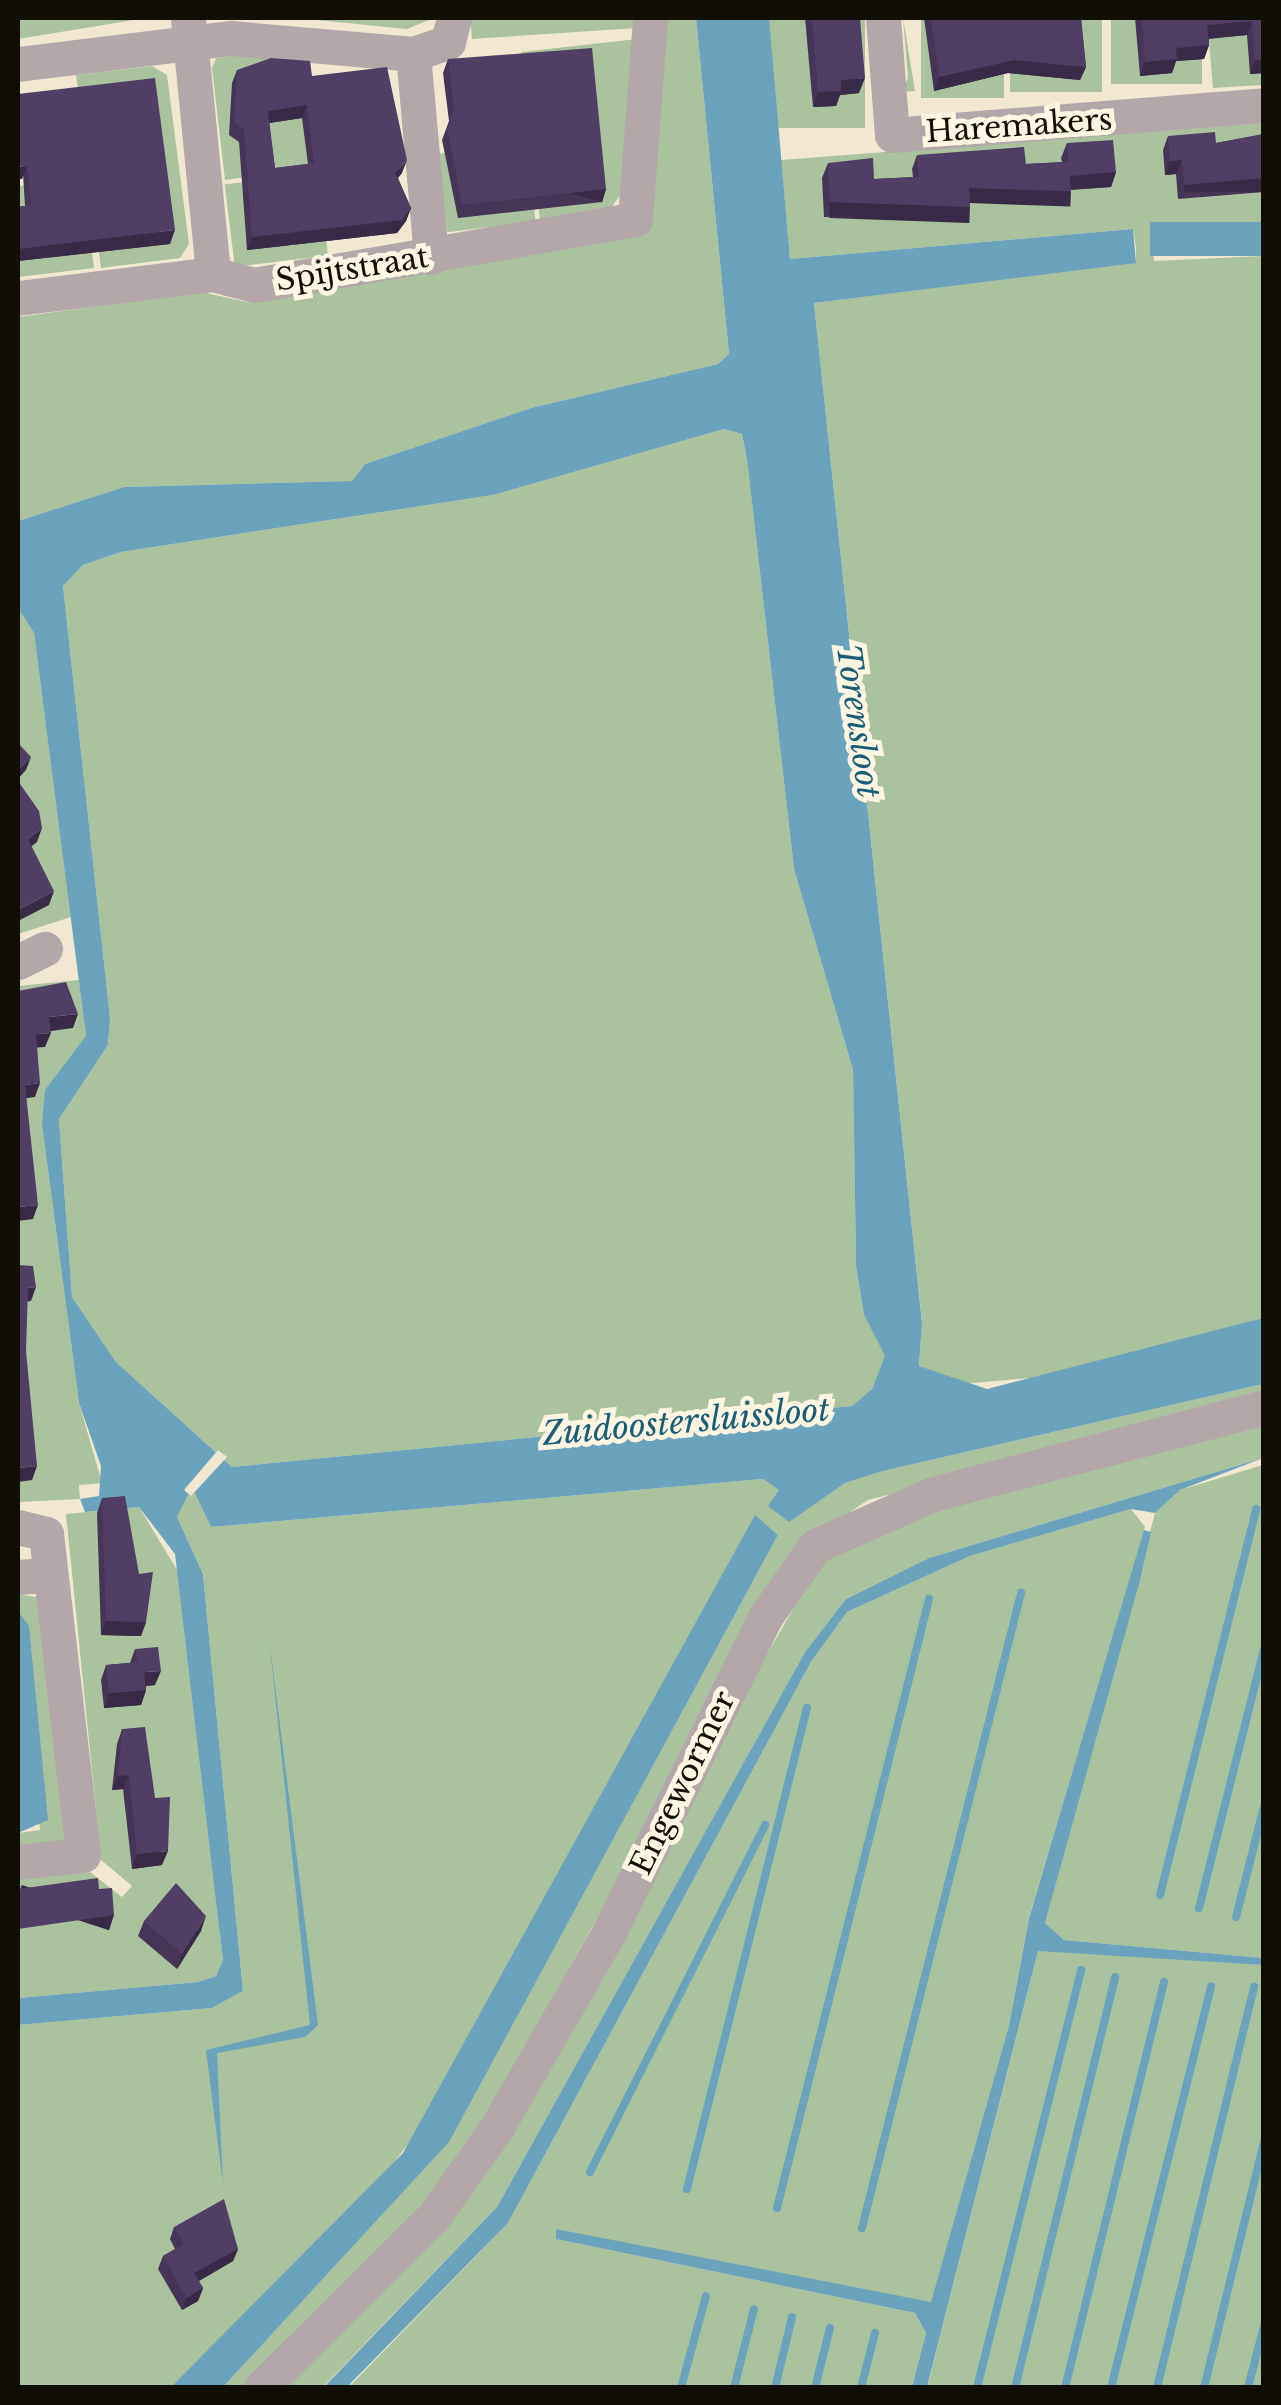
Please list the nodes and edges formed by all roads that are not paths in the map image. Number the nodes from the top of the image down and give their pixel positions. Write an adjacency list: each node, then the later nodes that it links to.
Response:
1 (650, 18): 8 (street, Spijtstraat)
2 (884, 18): 7 (street, Haremakers)
3 (186, 30): 5 (street); 6 (street); 9 (street)
4 (451, 30): 5 (street)
5 (414, 54): 8 (street)
6 (18, 64)
7 (1264, 104)
8 (431, 257): 9 (street, Spijtstraat)
9 (213, 274): 10 (street, Spijtstraat)
10 (18, 298)
11 (1264, 1407): 15 (street, Engewormer)
12 (18, 1527): 13 (street)
13 (34, 1576): 14 (street)
14 (18, 1862)
15 (261, 2388)

